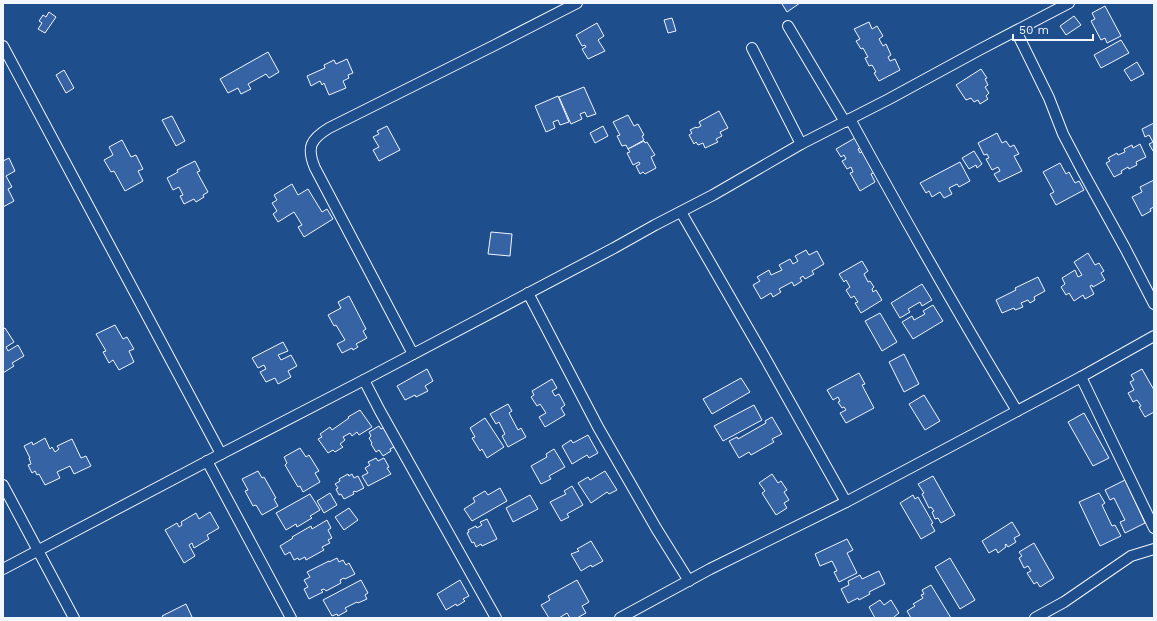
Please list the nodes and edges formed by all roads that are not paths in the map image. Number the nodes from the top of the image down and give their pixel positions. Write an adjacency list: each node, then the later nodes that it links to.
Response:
1 (577, 3): 13 (street)
2 (1069, 3): 4 (street)
3 (788, 26): 7 (street)
4 (1016, 31): 7 (street); 11 (street)
5 (3, 46): 17 (street)
6 (752, 48): 8 (street)
7 (848, 121): 8 (street); 16 (street)
8 (801, 144): 9 (street)
9 (681, 212): 10 (street); 20 (street)
10 (528, 293): 13 (street); 25 (street)
11 (1154, 304)
12 (1154, 336): 14 (street)
13 (413, 354): 15 (street)
14 (1081, 377): 16 (street); 21 (street)
15 (364, 380): 17 (street); 28 (street)
16 (1017, 411): 20 (street)
17 (221, 454): 18 (street)
18 (207, 461): 23 (street); 27 (street)
19 (3, 485): 23 (street)
20 (846, 502): 25 (street)
21 (1154, 528)
22 (1154, 549): 30 (street)
23 (37, 550): 24 (street); 26 (street)
24 (3, 569)
25 (689, 581): 29 (street)
26 (74, 618)
27 (291, 618)
28 (496, 618)
29 (620, 618)
30 (1035, 618)

